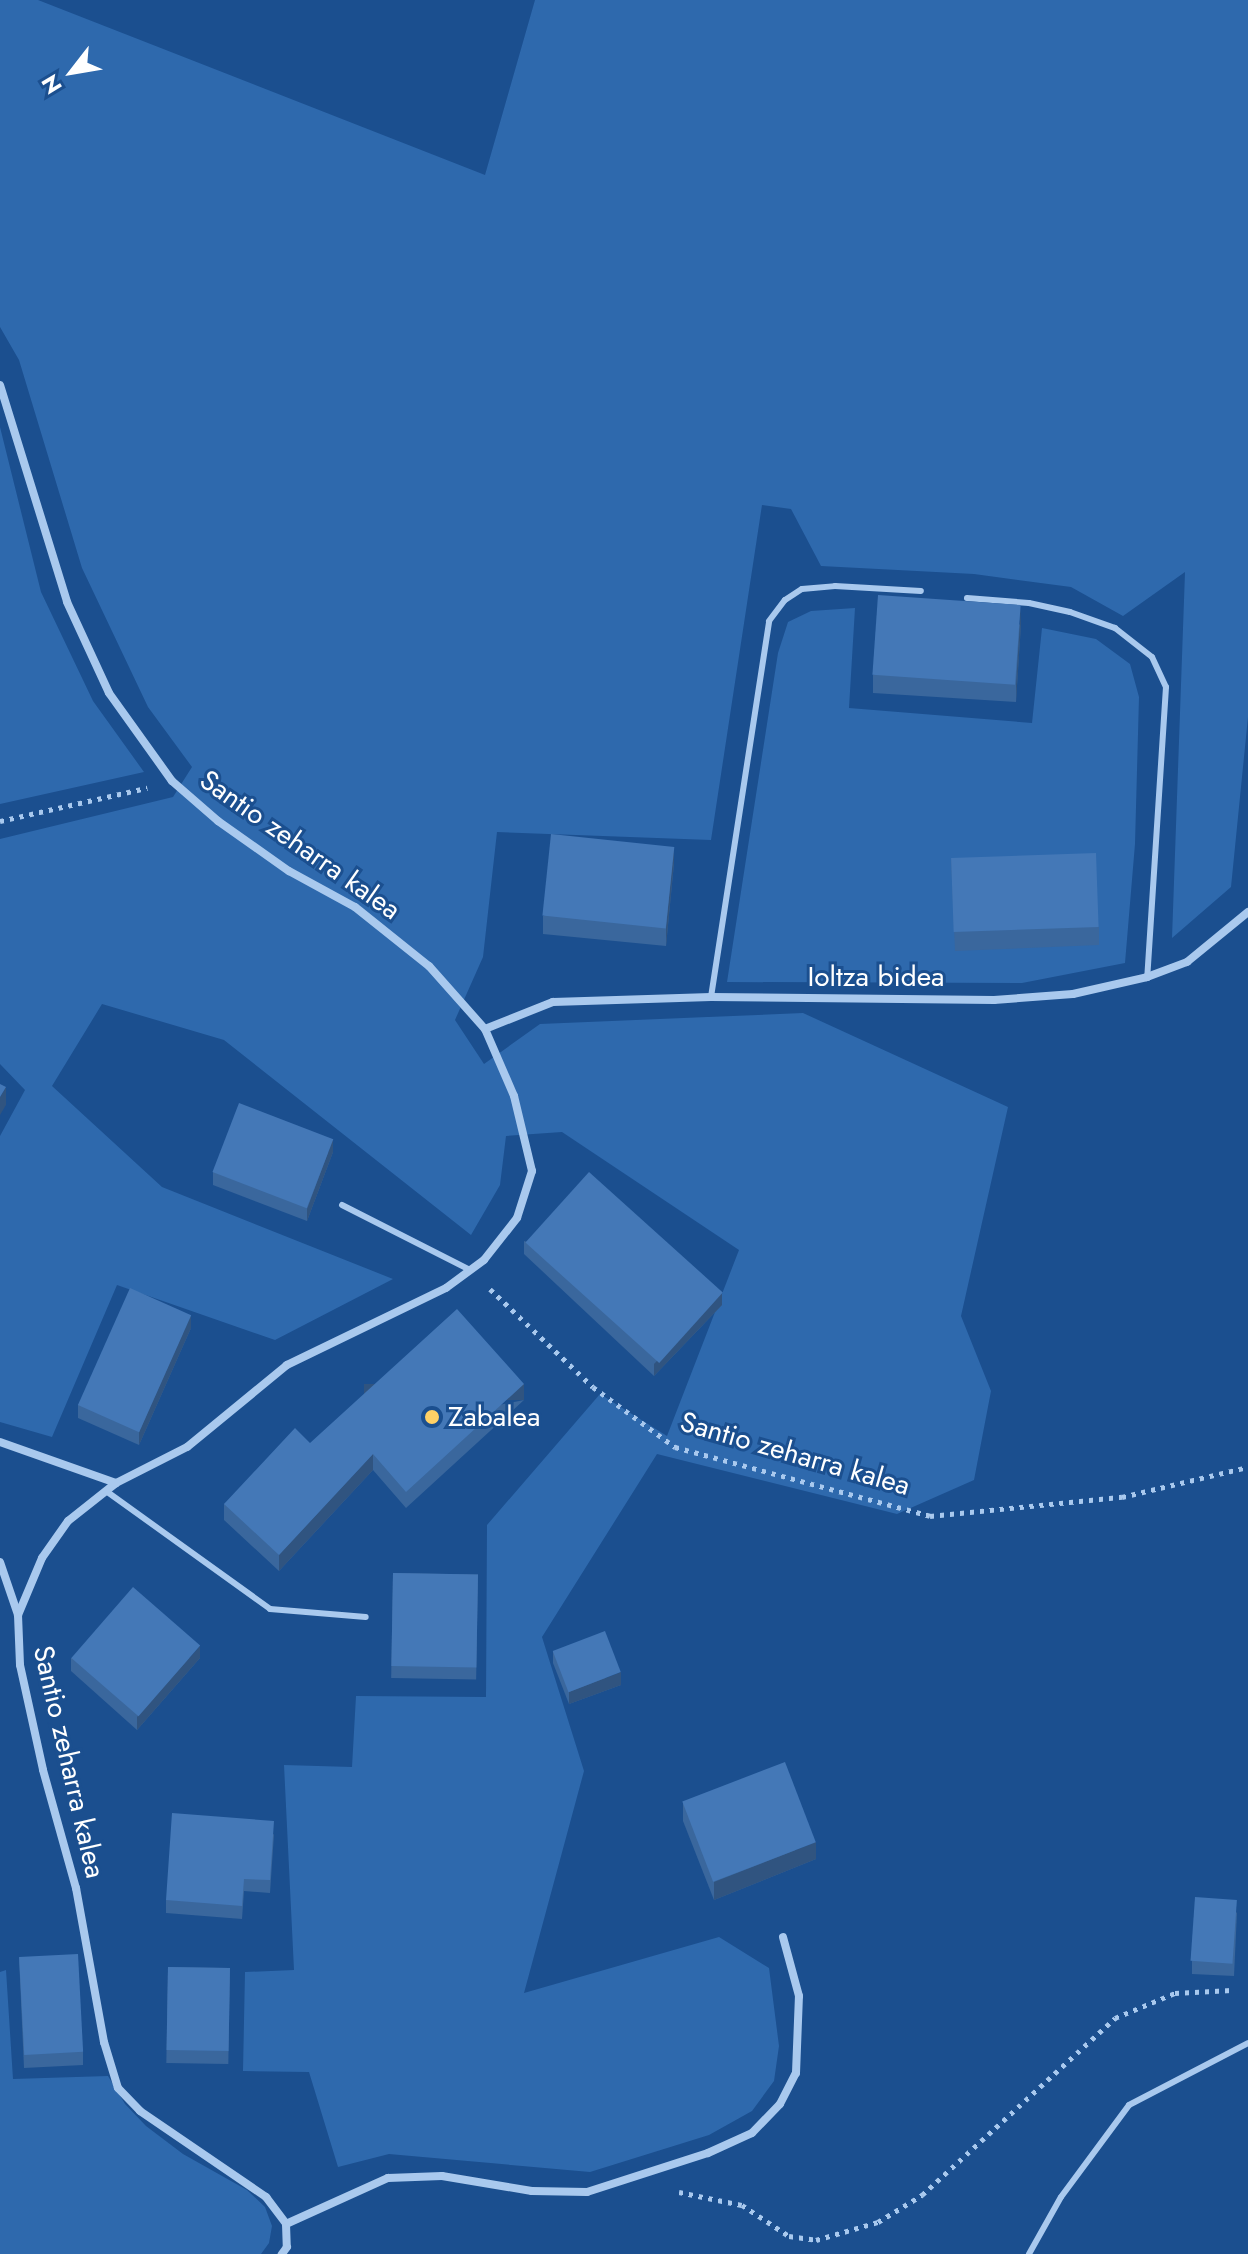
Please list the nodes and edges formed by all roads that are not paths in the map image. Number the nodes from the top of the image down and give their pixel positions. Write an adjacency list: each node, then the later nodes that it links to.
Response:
1 (0, 385): 7 (street, Santio zeharra kalea)
2 (921, 591): 6 (lane)
3 (967, 598): 5 (lane)
4 (1248, 912): 5 (street, Ioltza bidea)
5 (1147, 977): 6 (street, Ioltza bidea)
6 (711, 997): 7 (street, Ioltza bidea)
7 (485, 1029): 9 (street, Santio zeharra kalea)
8 (342, 1205): 9 (lane)
9 (470, 1270): 11 (street, Santio zeharra kalea)
10 (0, 1442): 11 (street)
11 (116, 1483): 12 (street, Santio zeharra kalea)
12 (106, 1491): 14 (street, Santio zeharra kalea); 15 (lane)
13 (0, 1562): 14 (street)
14 (18, 1615): 18 (street, Santio zeharra kalea)
15 (366, 1617)
16 (783, 1937): 18 (street)
17 (1248, 2043): 20 (lane)
18 (286, 2224): 19 (street)
19 (282, 2254)
20 (1029, 2254)

